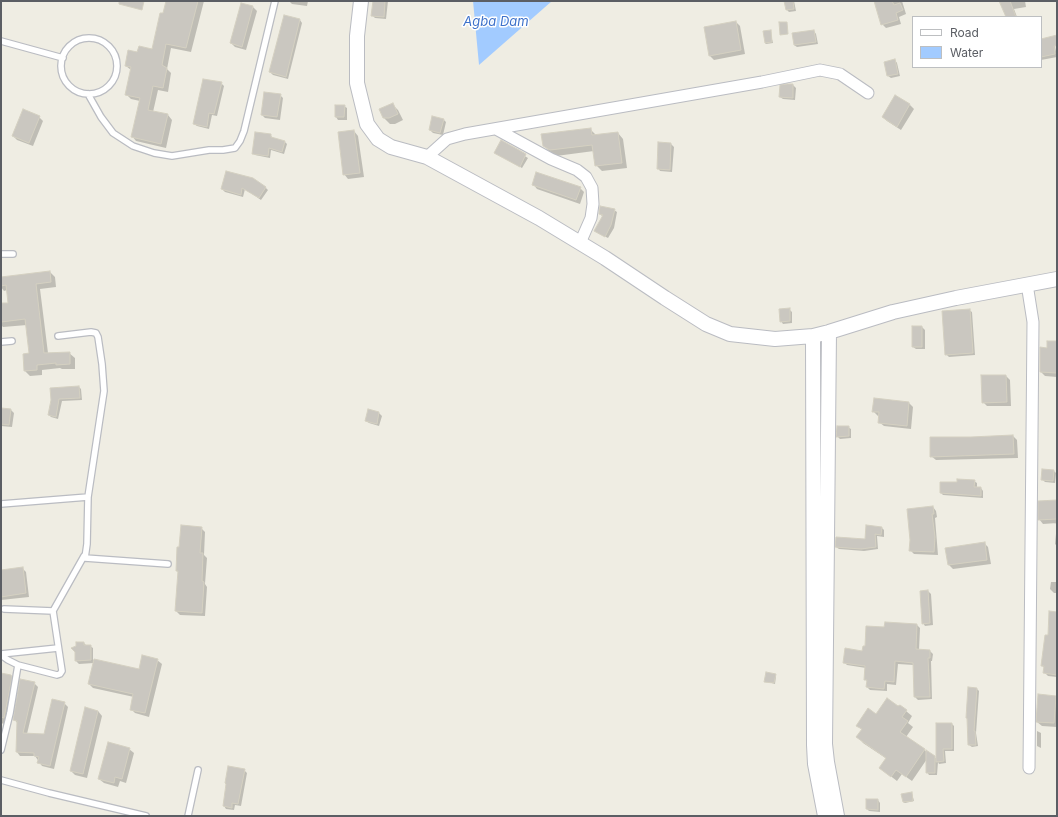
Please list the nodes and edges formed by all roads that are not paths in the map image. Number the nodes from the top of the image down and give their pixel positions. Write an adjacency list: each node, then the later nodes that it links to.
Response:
1 (275, 1): 6 (lane)
2 (361, 1): 8 (street)
3 (1, 41): 4 (lane)
4 (63, 58): 6 (lane); 6 (lane)
5 (868, 93): 7 (street)
6 (88, 94)
7 (496, 129): 8 (street); 9 (street)
8 (427, 157): 9 (street)
9 (580, 243): 16 (street)
10 (1, 254): 11 (lane)
11 (13, 254)
12 (1057, 279): 13 (street)
13 (1027, 284): 14 (street); 29 (street)
14 (829, 332): 16 (street); 35 (street)
15 (58, 336): 19 (lane)
16 (813, 336): 34 (street)
17 (12, 341): 18 (lane)
18 (1, 342)
19 (88, 498): 20 (lane); 21 (lane)
20 (1, 504)
21 (86, 558): 22 (lane); 24 (lane)
22 (168, 564)
23 (4, 609): 24 (lane)
24 (53, 611): 25 (lane)
25 (58, 648): 26 (lane); 27 (lane)
26 (1, 654): 27 (lane)
27 (18, 664): 28 (lane)
28 (1, 750)
29 (1029, 768)
30 (198, 770): 33 (lane)
31 (1, 780): 32 (lane)
32 (146, 816)
33 (188, 816)
34 (825, 816)
35 (837, 816)

